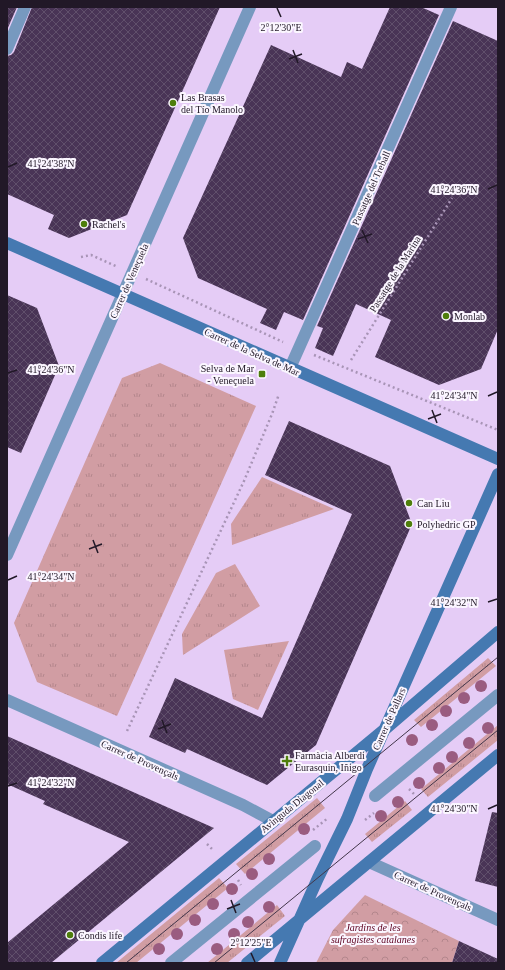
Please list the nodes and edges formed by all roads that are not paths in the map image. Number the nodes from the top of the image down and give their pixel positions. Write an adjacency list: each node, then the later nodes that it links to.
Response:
1 (25, 7): 4 (street)
2 (250, 7): 6 (street, Carrer de Veneçuela)
3 (451, 7): 7 (street, Passatge del Treball)
4 (7, 49)
5 (7, 243): 6 (street, Carrer de la Selva de Mar)
6 (123, 294): 7 (street, Carrer de la Selva de Mar); 10 (street, Carrer de Veneçuela)
7 (290, 368): 8 (street, Carrer de la Selva de Mar)
8 (498, 459)
9 (498, 474): 14 (street, Carrer de Pallars)
10 (7, 555)
11 (498, 632): 14 (street, Avinguda Diagonal)
12 (498, 695): 16 (street)
13 (7, 700): 17 (street, Carrer de Provençals)
14 (384, 730): 17 (street, Avinguda Diagonal); 21 (street, Carrer de Pallars)
15 (498, 755): 19 (street)
16 (375, 796)
17 (273, 821): 22 (street, Avinguda Diagonal)
18 (315, 846): 23 (street)
19 (369, 862): 20 (street, Carrer de Provençals); 21 (street)
20 (498, 920)
21 (299, 921): 24 (street); 25 (street, Carrer de Pallars)
22 (102, 963)
23 (171, 963)
24 (247, 963)
25 (280, 963)

